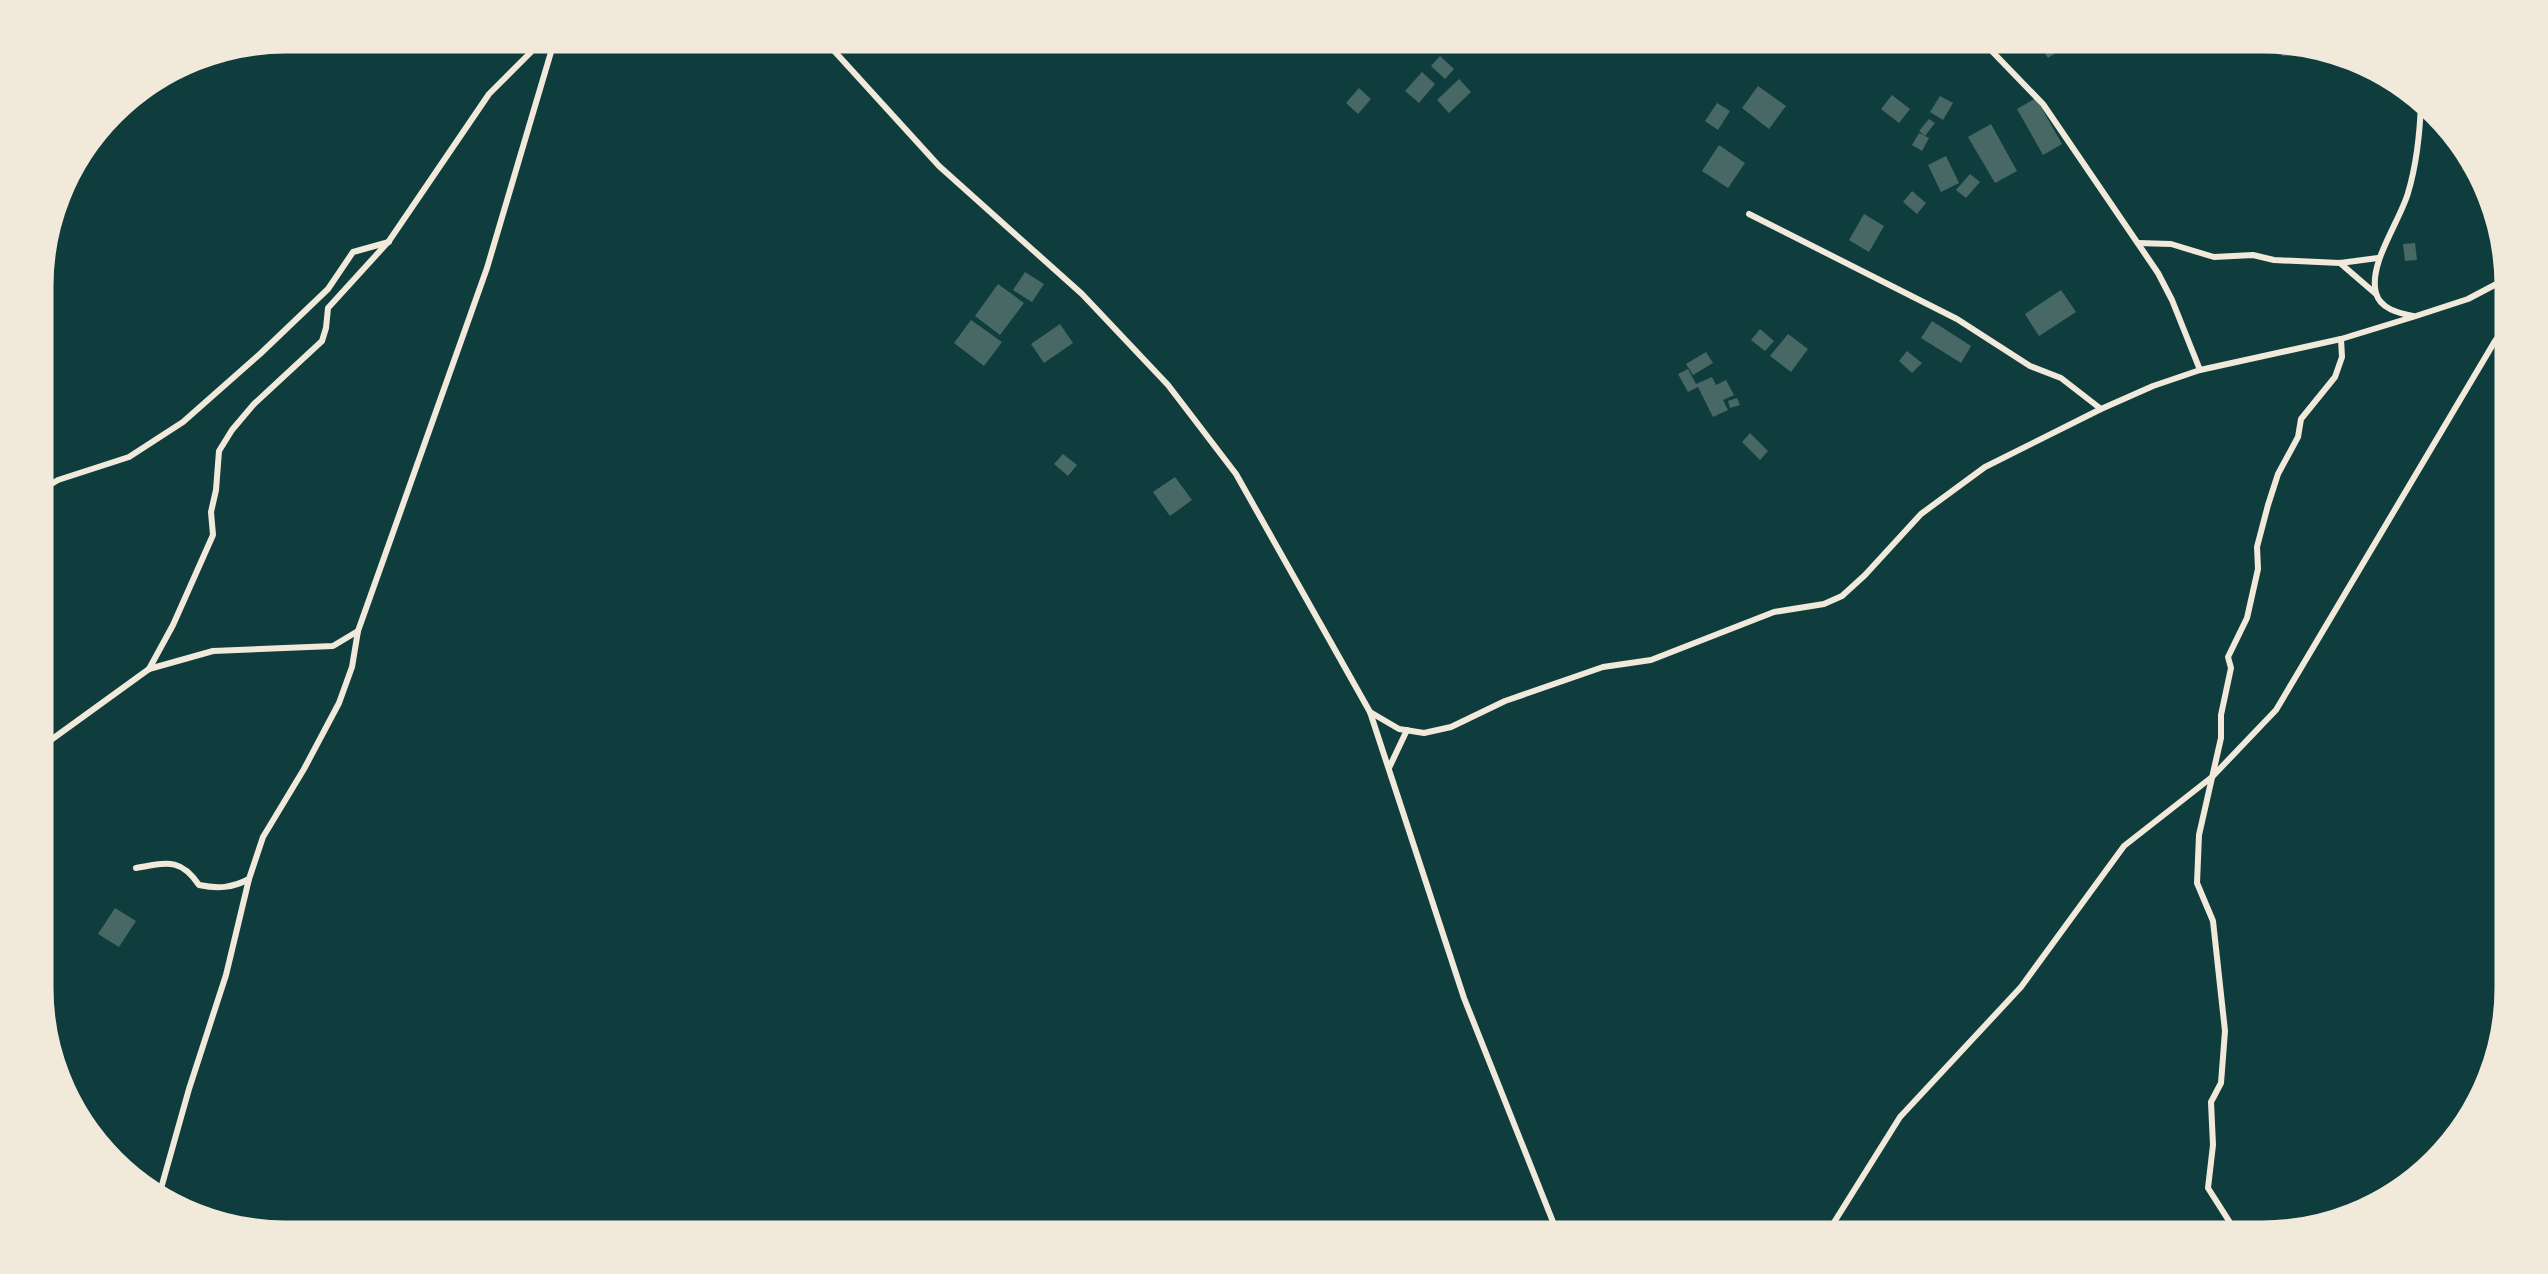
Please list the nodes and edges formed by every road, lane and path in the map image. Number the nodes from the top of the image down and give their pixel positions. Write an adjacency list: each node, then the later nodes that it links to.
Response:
1 (532, 52): 7 (street)
2 (551, 52): 19 (street)
3 (836, 52): 21 (street)
4 (1993, 52): 8 (street)
5 (2421, 115): 9 (street)
6 (1749, 214): 17 (street)
7 (389, 241): 18 (street); 20 (street)
8 (2138, 243): 10 (street); 16 (street)
9 (2378, 258): 10 (street); 12 (street)
10 (2340, 263): 12 (street)
11 (2496, 284): 13 (street)
12 (2376, 294): 13 (street)
13 (2416, 316): 14 (street)
14 (2341, 339): 16 (street); 25 (street)
15 (2496, 341): 25 (street)
16 (2200, 370): 17 (street)
17 (2101, 409): 22 (street)
18 (52, 484)
19 (358, 631): 20 (street); 27 (street)
20 (149, 669): 23 (street)
21 (1370, 712): 22 (street); 24 (street)
22 (1407, 730): 24 (street)
23 (52, 739)
24 (1388, 769): 29 (street)
25 (2212, 777): 30 (street); 31 (street)
26 (136, 868): 27 (street)
27 (249, 879): 28 (street)
28 (162, 1186)
29 (1553, 1222)
30 (1834, 1222)
31 (2230, 1222)

